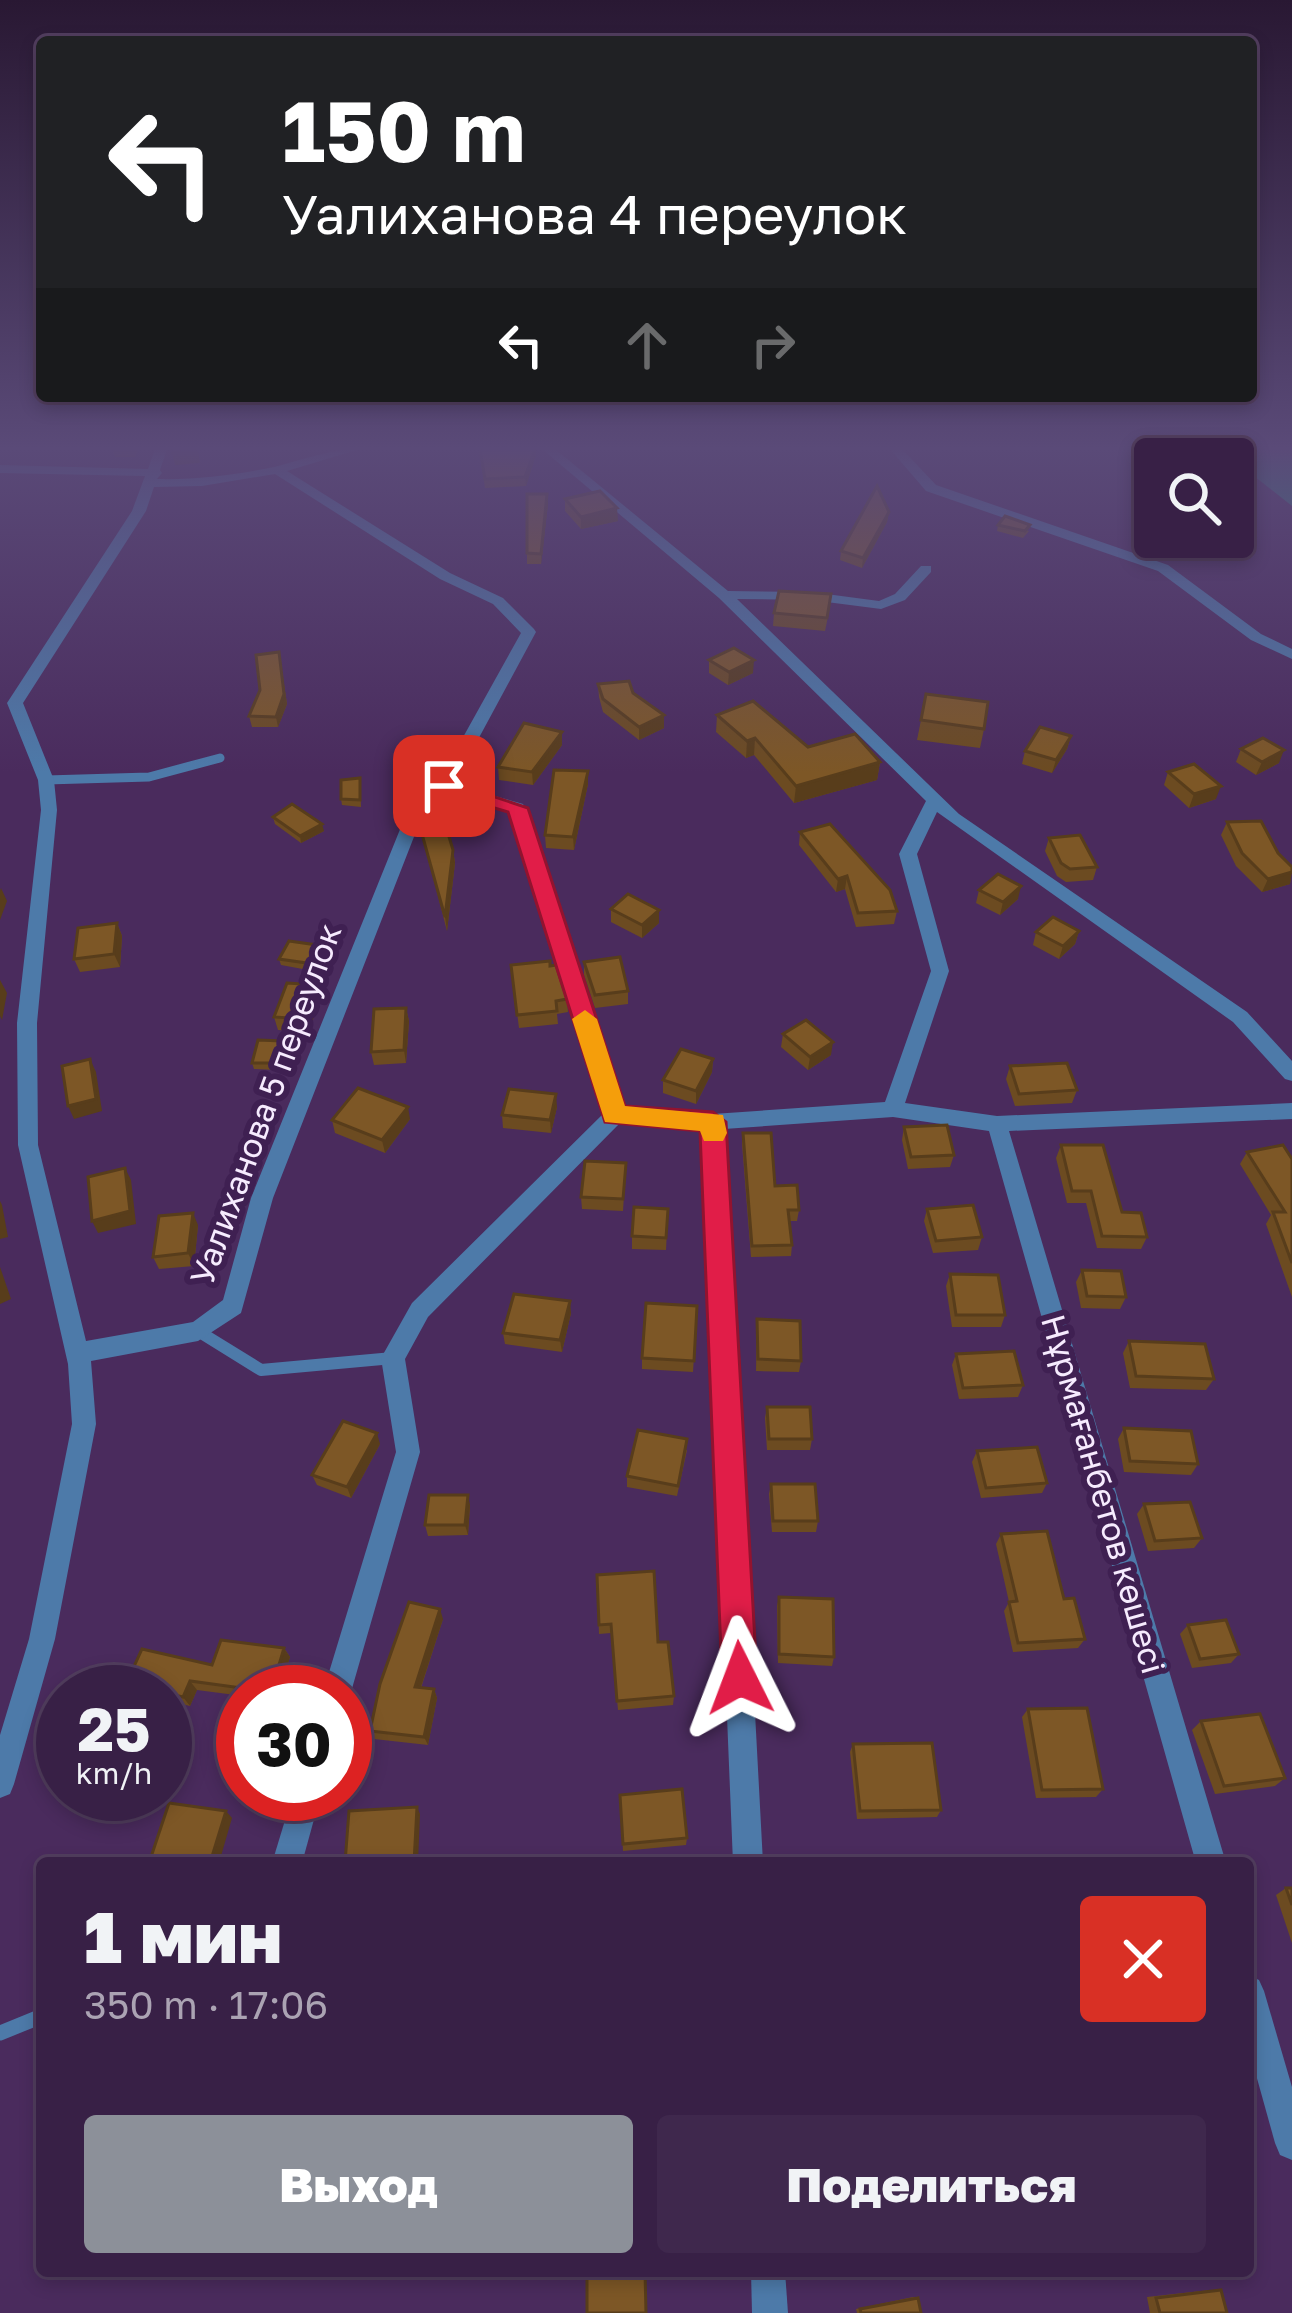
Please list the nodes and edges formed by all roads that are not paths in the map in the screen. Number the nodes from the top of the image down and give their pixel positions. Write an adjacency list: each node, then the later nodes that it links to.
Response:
1 (109, 557): 9 (street)
2 (415, 557): 10 (street, Уалиханова 5 переулок)
3 (678, 557): 6 (street)
4 (1131, 557): 7 (street)
5 (926, 568): 6 (street)
6 (724, 595): 11 (street)
7 (1292, 655)
8 (220, 758): 9 (lane)
9 (46, 780): 19 (street)
10 (444, 786): 15 (street); 18 (street, Уалиханова 5 переулок)
11 (935, 800): 12 (street); 13 (street)
12 (1292, 1074)
13 (893, 1109): 16 (street); 17 (street)
14 (1292, 1111): 17 (street)
15 (615, 1115): 16 (street); 20 (street)
16 (713, 1122): 25 (street)
17 (998, 1124): 26 (street, Нұрмағанбетов көшесі)
18 (198, 1331): 19 (street, Уалиханова 5 переулок); 20 (lane)
19 (78, 1353): 22 (street)
20 (393, 1358): 21 (street)
21 (345, 1665)
22 (0, 1784)
23 (299, 1821): 24 (street)
24 (289, 1857)
25 (748, 1857)
26 (1209, 1857)
27 (1254, 2012): 30 (street)
28 (36, 2018): 29 (lane)
29 (0, 2033)
30 (1292, 2143)
31 (768, 2277): 32 (street)
32 (770, 2313)

